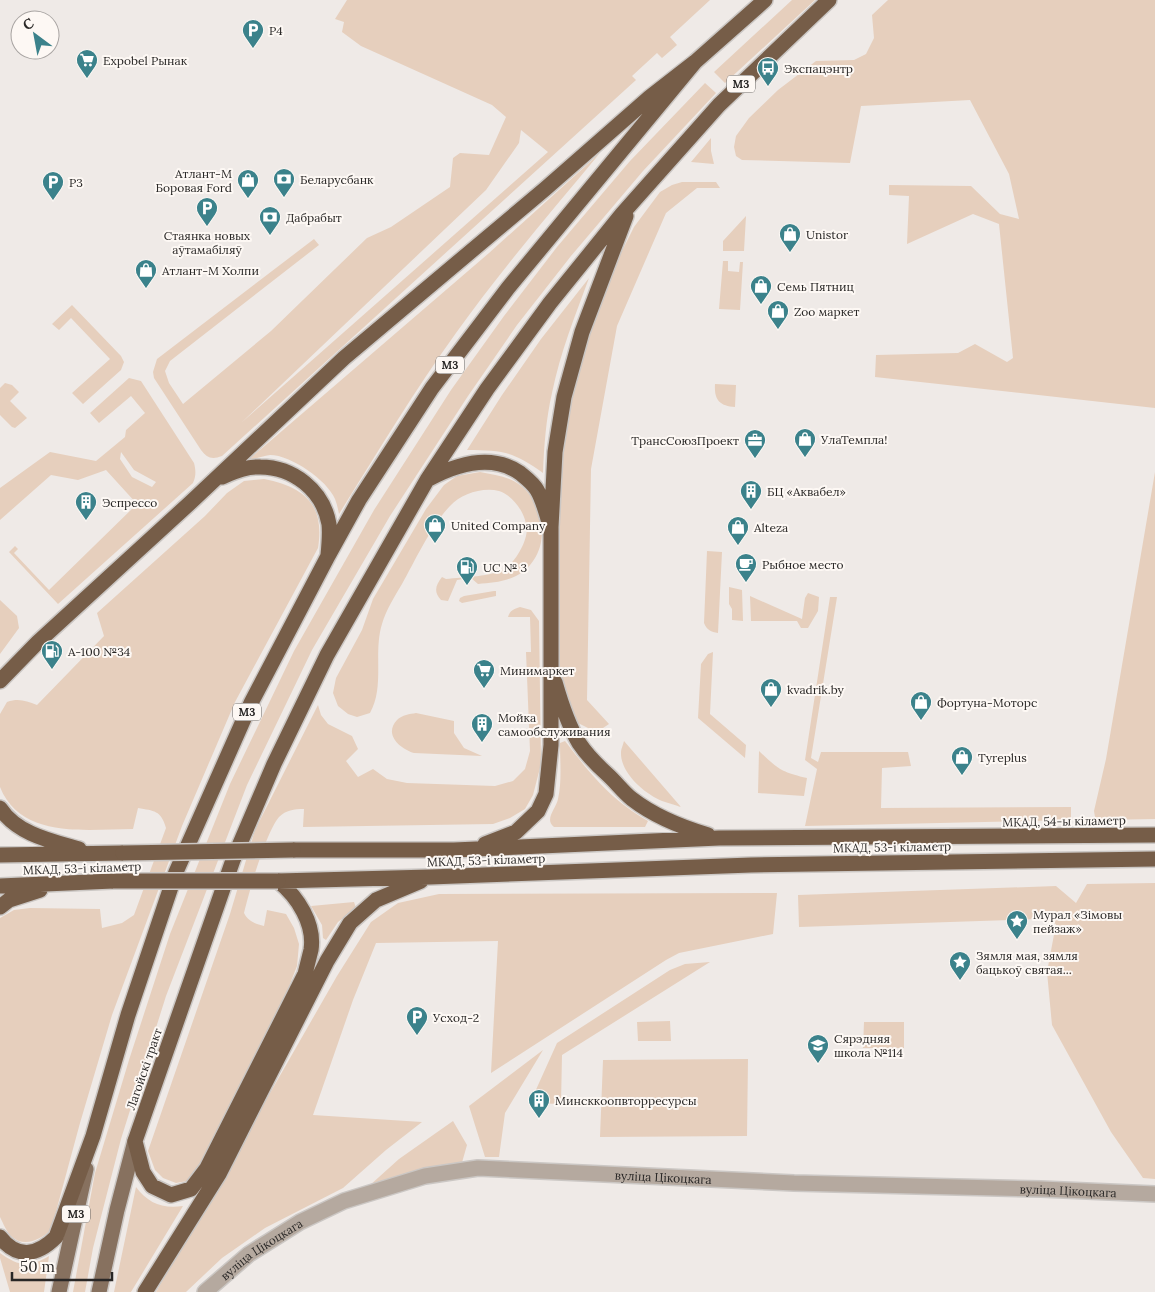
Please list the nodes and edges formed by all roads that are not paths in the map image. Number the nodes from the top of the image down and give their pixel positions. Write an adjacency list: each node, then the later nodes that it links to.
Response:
1 (764, 0): 3 (highway, М3)
2 (829, 0): 4 (highway, М3)
3 (695, 62): 5 (highway); 8 (highway, М3)
4 (635, 200): 6 (highway, М3); 7 (highway)
5 (214, 480): 8 (highway); 10 (highway)
6 (427, 480): 7 (highway); 25 (highway, Лагойскі тракт / М3)
7 (550, 527): 9 (highway)
8 (328, 556): 24 (highway, М3)
9 (550, 664): 14 (highway); 15 (highway)
10 (0, 681)
11 (0, 808): 16 (highway)
12 (1155, 835): 13 (highway, МКАД, 54-ы кіламетр)
13 (974, 837): 14 (highway, МКАД, 53-і кіламетр)
14 (719, 838): 15 (highway, МКАД, 53-і кіламетр)
15 (454, 850): 16 (highway, МКАД, 53-і кіламетр, bridge)
16 (98, 854): 17 (highway, МКАД, 53-і кіламетр)
17 (0, 855)
18 (1155, 859): 19 (highway, МКАД, 53-і кіламетр)
19 (430, 877): 20 (highway, МКАД, 53-і кіламетр); 30 (highway)
20 (278, 881): 21 (highway, МКАД, 53-і кіламетр, bridge); 25 (highway)
21 (62, 884): 22 (highway, МКАД, 53-і кіламетр); 23 (highway)
22 (0, 886)
23 (0, 907)
24 (93, 1136): 27 (highway); 28 (main road, М3)
25 (135, 1141): 29 (main road, Лагойскі тракт / М3)
26 (1155, 1194): 31 (street, вуліца Цікоцкага)
27 (0, 1236)
28 (59, 1292)
29 (99, 1292)
30 (145, 1292)
31 (205, 1292)

